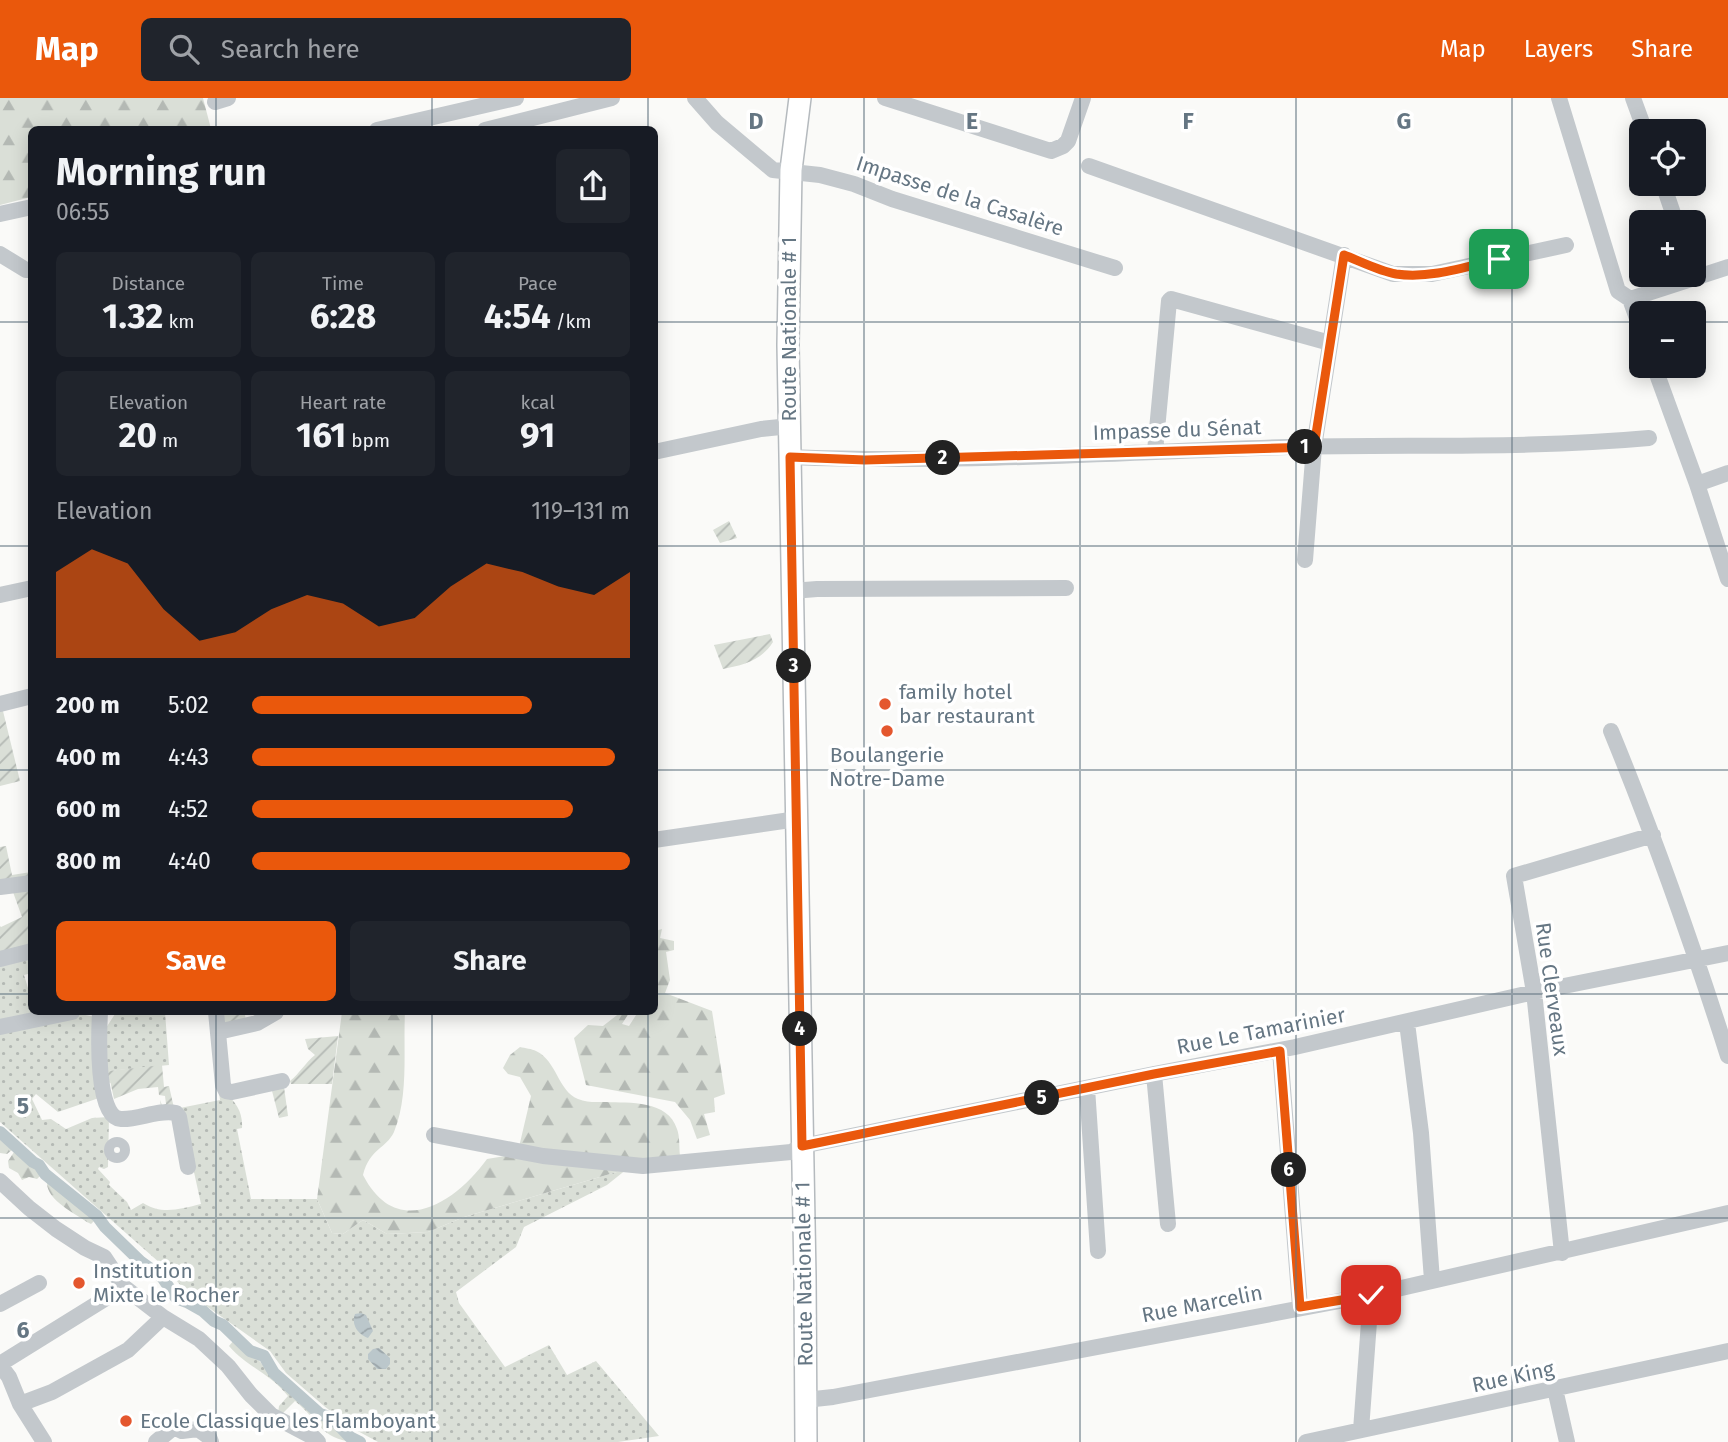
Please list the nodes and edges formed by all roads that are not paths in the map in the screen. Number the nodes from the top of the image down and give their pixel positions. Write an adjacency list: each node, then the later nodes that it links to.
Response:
1 (516, 98): 10 (street)
2 (612, 98): 11 (street)
3 (695, 98): 13 (street, Impasse de la Casalère)
4 (800, 98): 13 (main road, Route Nationale # 1)
5 (885, 98): 6 (street)
6 (1083, 98)
7 (1559, 98): 24 (street)
8 (1633, 98): 9 (street)
9 (1641, 119)
10 (394, 126)
11 (501, 126)
12 (1089, 166): 18 (street)
13 (790, 170): 20 (street, Impasse de la Casalère); 27 (main road, Route Nationale # 1)
14 (28, 208): 15 (street)
15 (0, 214)
16 (1566, 245): 18 (street)
17 (0, 254): 21 (street)
18 (1344, 255): 25 (street)
19 (1728, 267): 22 (street)
20 (1115, 268)
21 (28, 270)
22 (1706, 272)
23 (1661, 287): 24 (street)
24 (1630, 299)
25 (1331, 343): 29 (street); 31 (street)
26 (1658, 378): 34 (street)
27 (790, 426): 30 (street); 32 (main road, Route Nationale # 1)
28 (1649, 438): 29 (street, Impasse du Sénat)
29 (1314, 447): 31 (street, Impasse du Sénat); 35 (street)
30 (658, 451)
31 (1154, 452): 32 (street, Impasse du Sénat)
32 (790, 457): 39 (main road, Route Nationale # 1)
33 (1728, 473): 34 (street)
34 (1697, 484): 36 (street)
35 (1305, 560)
36 (1728, 579)
37 (1066, 588): 39 (street)
38 (28, 589): 40 (street)
39 (792, 591): 44 (main road, Route Nationale # 1)
40 (0, 595)
41 (28, 697): 42 (street)
42 (0, 704)
43 (1611, 731): 45 (street)
44 (797, 820): 46 (street); 69 (main road, Route Nationale # 1)
45 (1653, 835): 52 (street); 53 (street, Rue Clerveaux)
46 (658, 839)
47 (28, 884): 48 (street)
48 (0, 887)
49 (28, 952): 51 (street)
50 (1728, 953): 52 (street, Rue Le Tamarinier)
51 (0, 959)
52 (1698, 959): 53 (street, Rue Le Tamarinier); 62 (street)
53 (1534, 992): 58 (street, Rue Le Tamarinier); 75 (street, Rue Clerveaux)
54 (58, 1015): 59 (street)
55 (100, 1015): 66 (street)
56 (216, 1015): 60 (street)
57 (271, 1015): 60 (street)
58 (1406, 1023): 61 (street, Rue Le Tamarinier); 76 (street)
59 (0, 1027)
60 (218, 1032): 64 (street)
61 (1280, 1051): 63 (street, Rue Le Tamarinier); 81 (street)
62 (1728, 1056)
63 (1154, 1074): 65 (street, Rue Le Tamarinier); 73 (street)
64 (282, 1081)
65 (1087, 1088): 69 (street, Rue Le Tamarinier); 74 (street)
66 (114, 1117): 68 (street); 70 (street)
67 (434, 1135): 69 (street, Rue Le Tamarinier)
68 (115, 1146)
69 (802, 1146): 86 (main road, Route Nationale # 1)
70 (188, 1167)
71 (0, 1181): 78 (street)
72 (1728, 1213): 75 (street, Rue Marcelin)
73 (1168, 1224)
74 (1098, 1251)
75 (1562, 1253): 76 (street, Rue Marcelin)
76 (1432, 1280): 79 (street, Rue Marcelin)
77 (39, 1283): 80 (street)
78 (124, 1287): 82 (street); 84 (street)
79 (1371, 1295): 81 (street, Rue Marcelin); 88 (street)
80 (0, 1304)
81 (1300, 1307): 86 (street, Rue Marcelin)
82 (163, 1317): 87 (street); 92 (street)
83 (1728, 1351): 85 (street, Rue King)
84 (0, 1365): 87 (street)
85 (1555, 1389): 88 (street, Rue King); 95 (street)
86 (805, 1400): 93 (main road, Route Nationale # 1)
87 (20, 1404): 89 (street)
88 (1361, 1430): 94 (street, Rue King)
89 (38, 1440)
90 (156, 1442): 91 (street)
91 (211, 1442)
92 (318, 1442)
93 (806, 1442)
94 (1306, 1442)
95 (1567, 1442)

